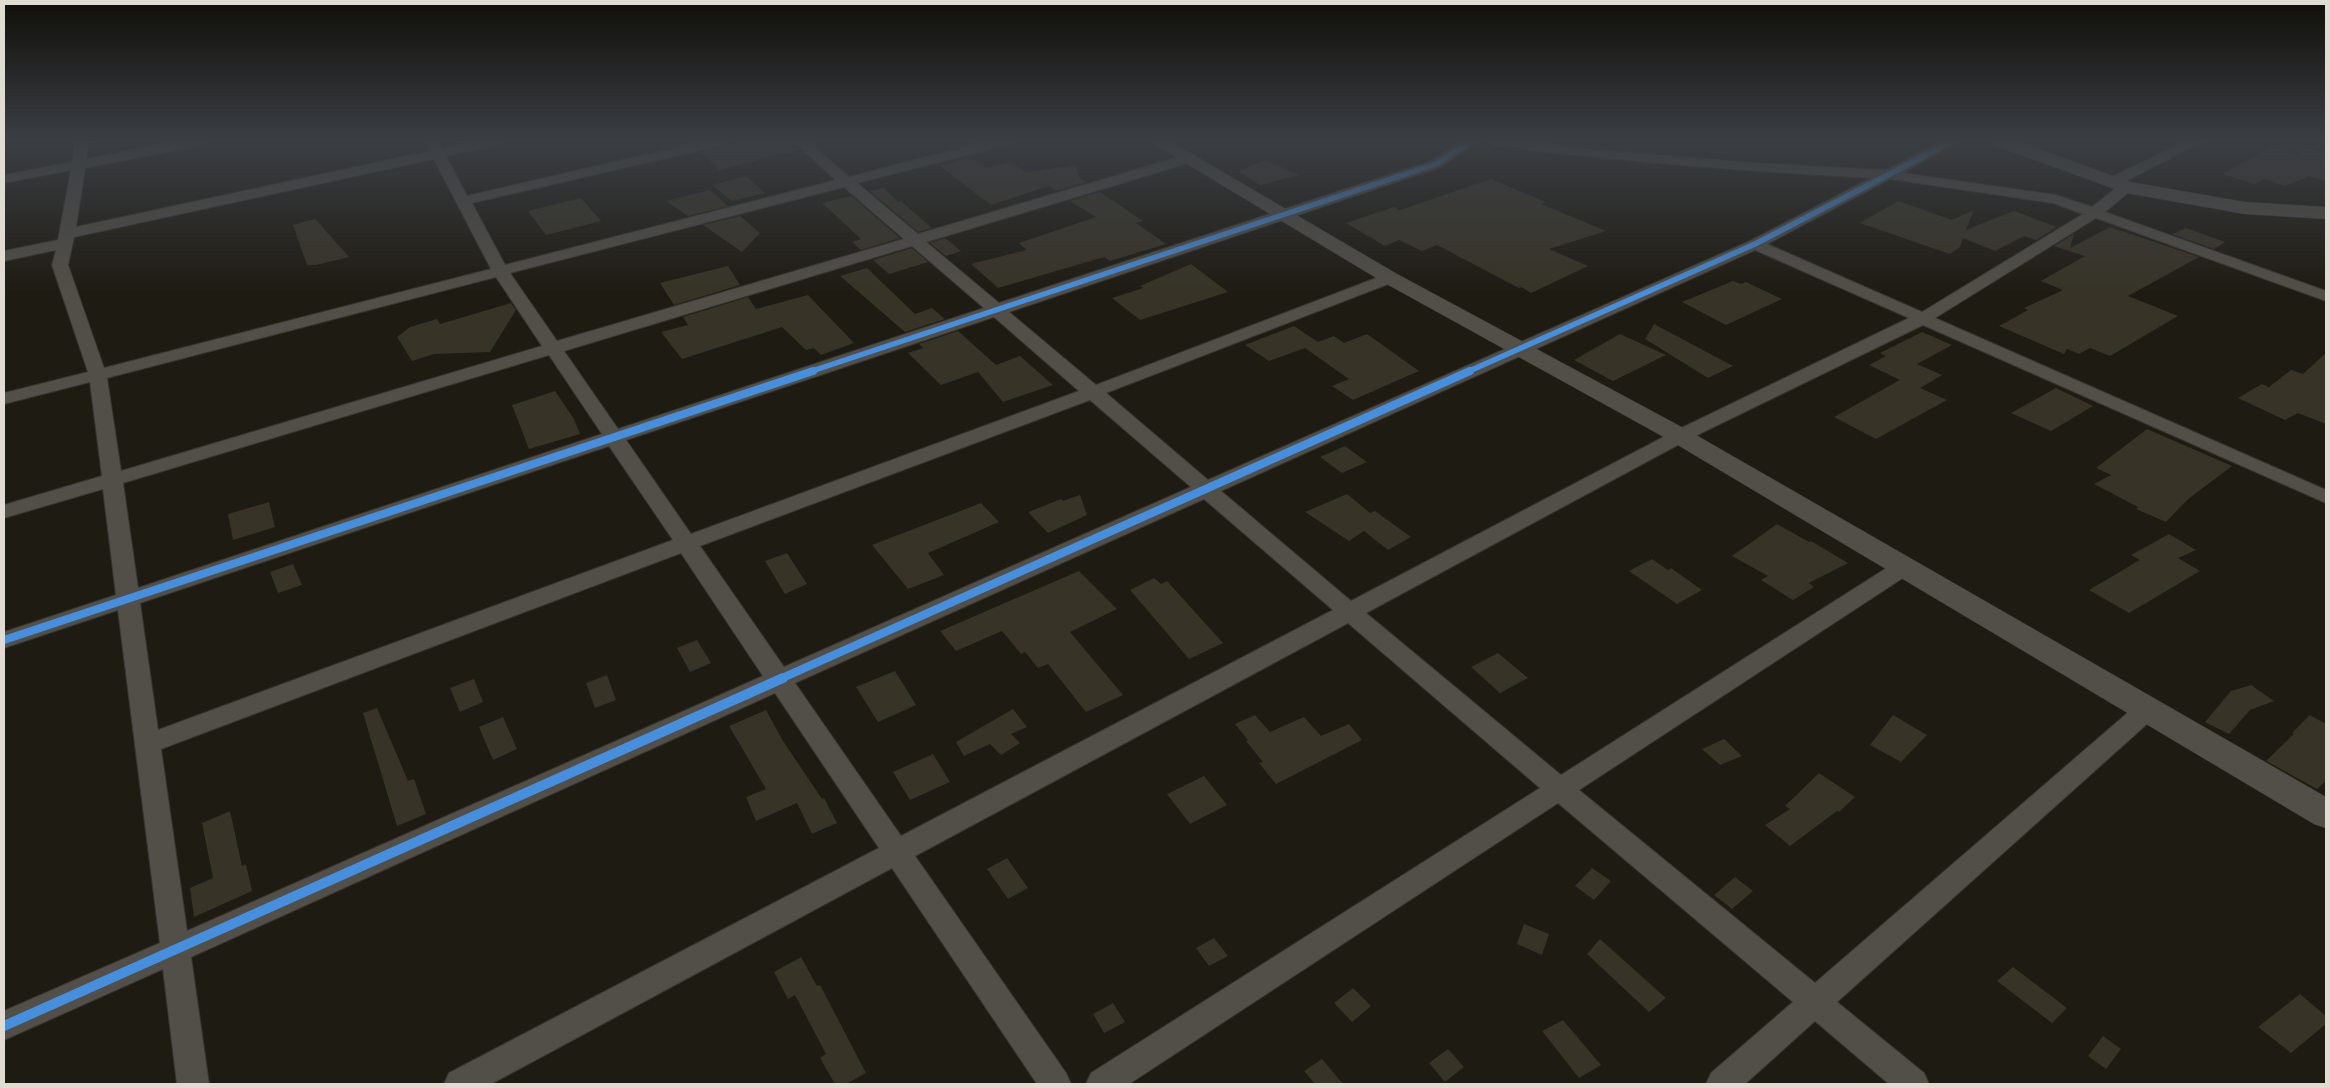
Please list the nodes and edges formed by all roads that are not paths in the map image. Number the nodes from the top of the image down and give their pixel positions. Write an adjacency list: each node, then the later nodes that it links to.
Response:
1 (74, 192): 18 (street)
2 (258, 192): 18 (street)
3 (458, 192): 14 (street)
4 (504, 192): 14 (street)
5 (810, 192): 22 (street)
6 (859, 192): 19 (street)
7 (1078, 192): 19 (street)
8 (1245, 192): 17 (street)
9 (1351, 192): 17 (street)
10 (1858, 192): 20 (street)
11 (2006, 192): 15 (street)
12 (2112, 192): 15 (street)
13 (2160, 192): 16 (street)
14 (463, 201): 22 (street)
15 (2094, 213): 24 (street); 26 (street)
16 (2326, 213)
17 (1283, 214): 23 (street); 25 (street)
18 (66, 239): 21 (street); 29 (street)
19 (915, 240): 25 (street); 27 (street)
20 (1755, 244): 26 (street); 28 (street)
21 (4, 256)
22 (501, 272): 27 (street); 29 (street)
23 (1390, 278): 28 (street); 30 (street)
24 (2326, 296)
25 (996, 309): 30 (street); 33 (street)
26 (1923, 318): 32 (street); 36 (street)
27 (553, 348): 33 (street); 34 (street)
28 (1522, 348): 32 (street); 35 (street)
29 (98, 375): 31 (street); 34 (street)
30 (1093, 392): 35 (street); 38 (street)
31 (4, 399)
32 (1680, 436): 39 (street); 41 (street)
33 (613, 437): 38 (street); 40 (street)
34 (112, 480): 37 (street); 40 (street)
35 (1206, 489): 41 (street); 43 (street)
36 (2326, 497)
37 (4, 512)
38 (687, 544): 43 (street); 45 (street)
39 (1904, 567): 44 (street); 46 (street)
40 (128, 598): 42 (street); 45 (street)
41 (1350, 613): 46 (street); 48 (street)
42 (4, 640)
43 (779, 680): 48 (street); 49 (street)
44 (2148, 710): 47 (street); 50 (street)
45 (147, 744): 49 (street)
46 (1559, 789): 50 (street); 55 (street)
47 (2326, 814)
48 (896, 852): 53 (street); 54 (street)
49 (175, 949): 51 (street); 52 (street)
50 (1815, 1002): 56 (street); 57 (street)
51 (4, 1026)
52 (193, 1084)
53 (460, 1084)
54 (1055, 1084)
55 (1102, 1084)
56 (1722, 1084)
57 (1913, 1084)

